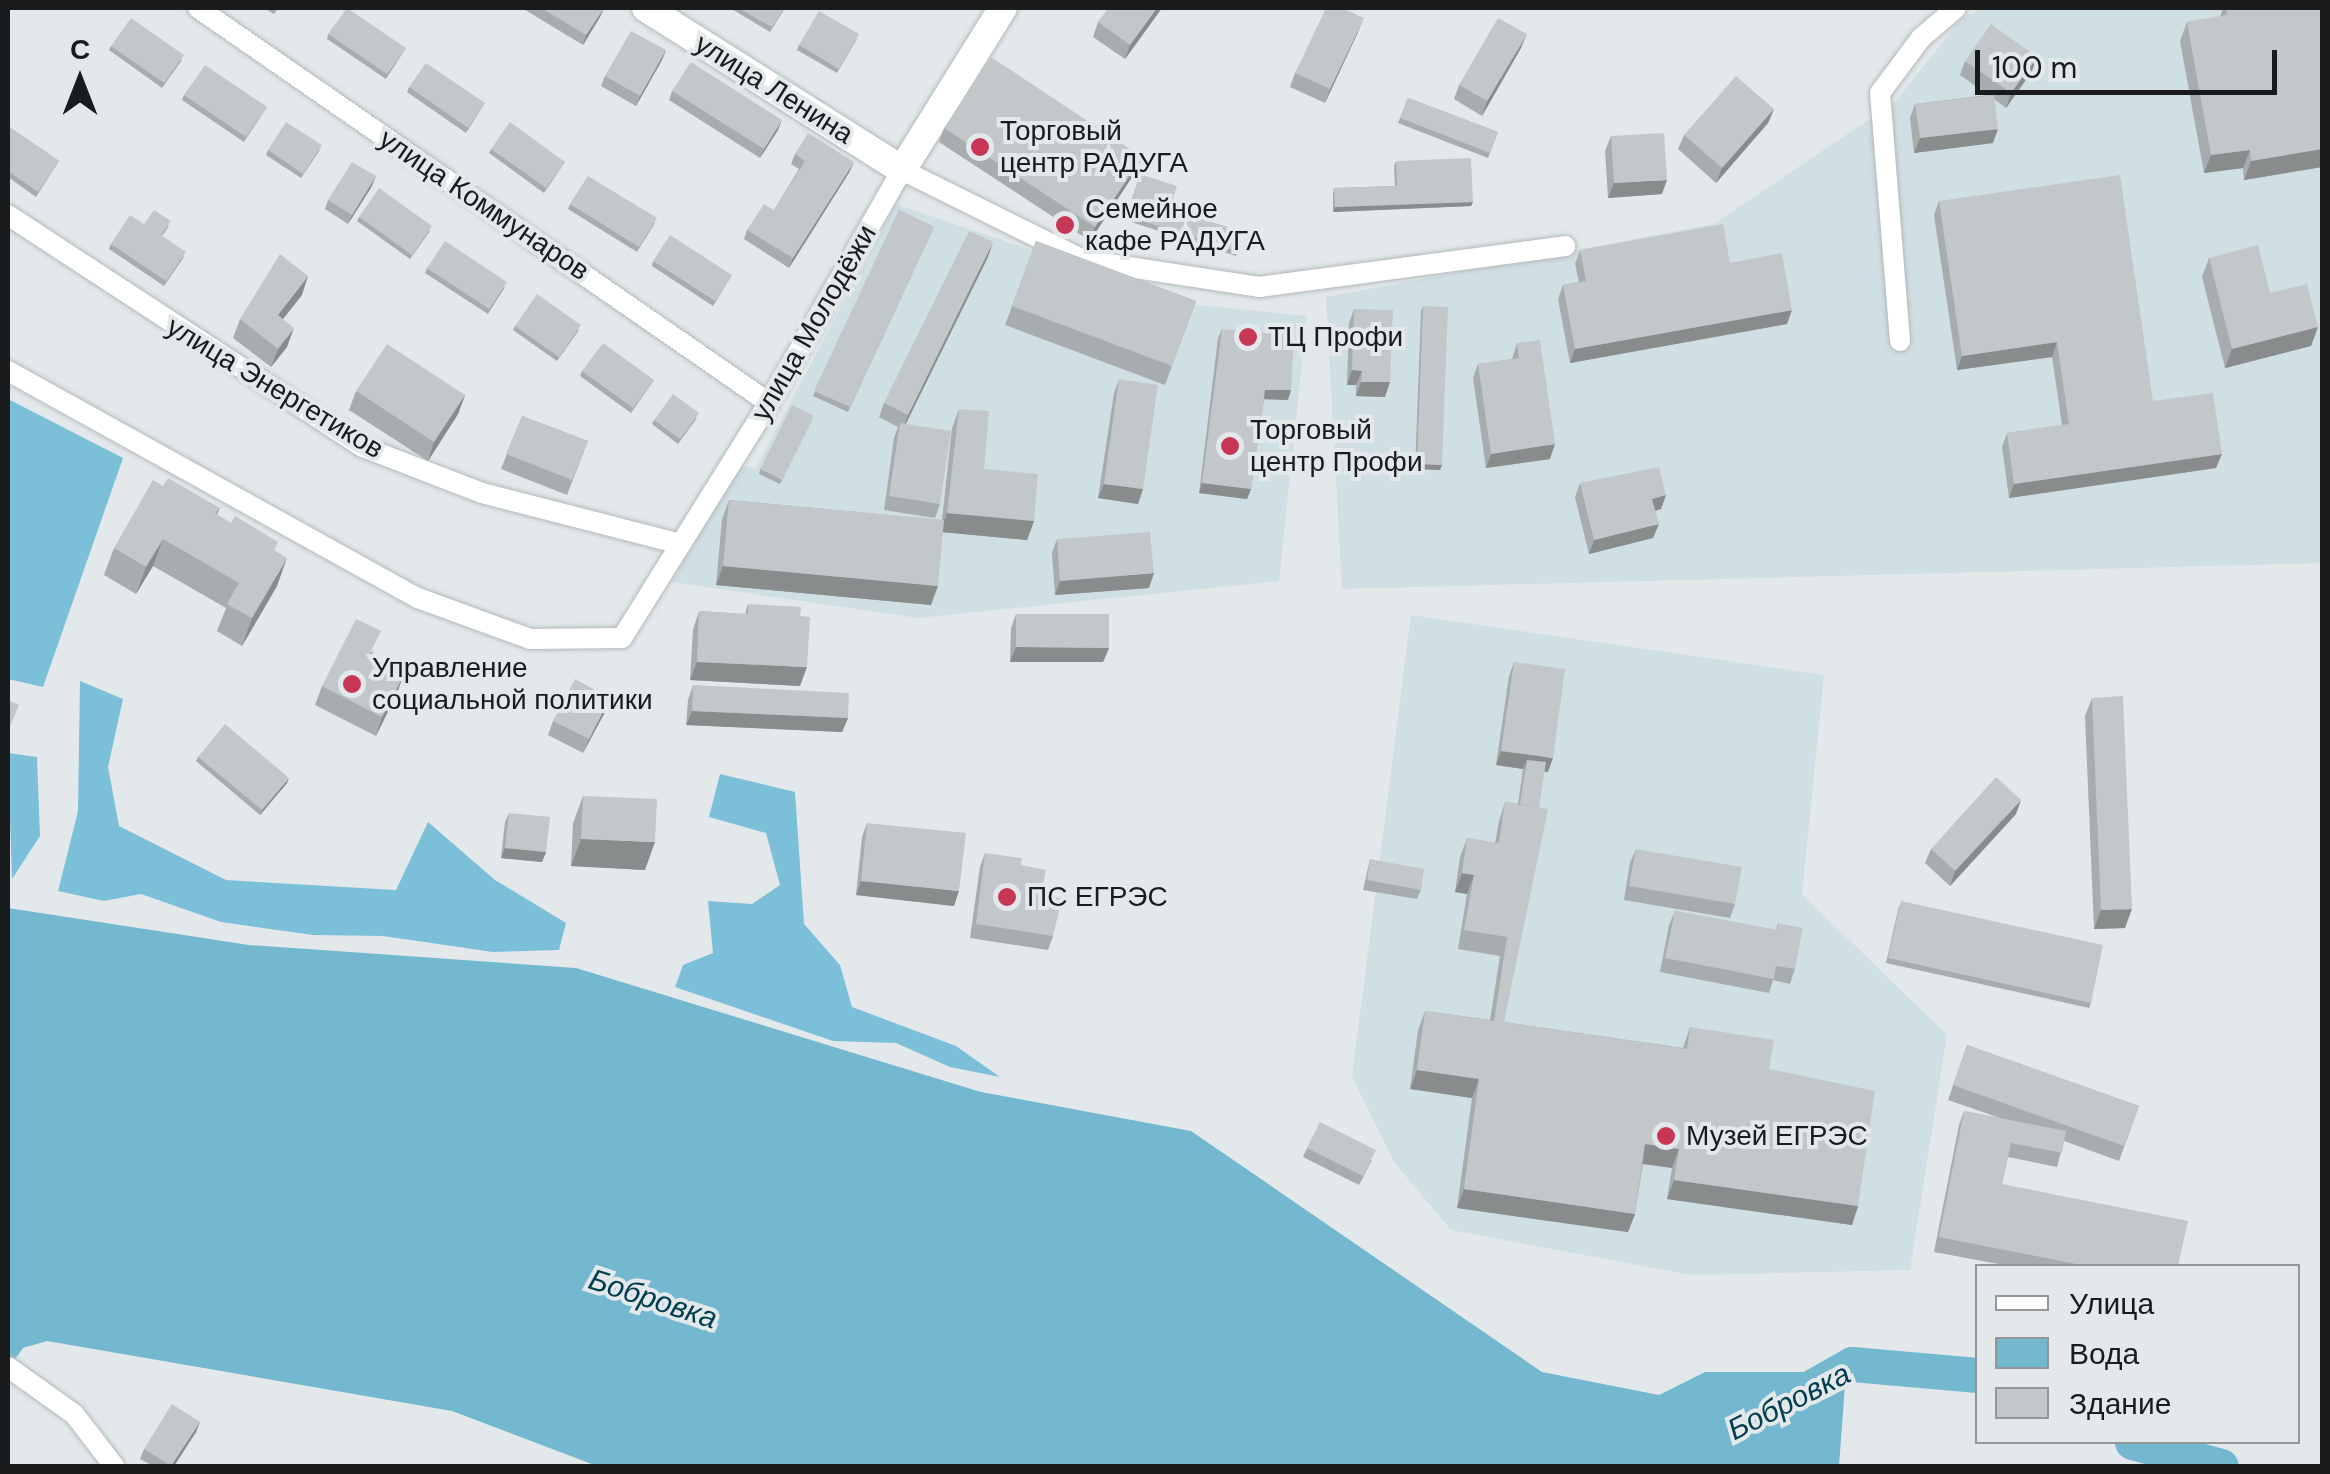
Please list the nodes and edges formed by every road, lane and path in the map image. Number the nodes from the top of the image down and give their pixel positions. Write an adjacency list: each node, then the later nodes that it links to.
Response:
1 (198, 8): 10 (street, улица Коммунаров)
2 (646, 8): 5 (street, улица Ленина)
3 (1003, 8): 5 (street, улица Молодёжи)
4 (1956, 8): 8 (street)
5 (902, 170): 7 (street); 10 (street, улица Молодёжи)
6 (8, 214): 11 (street, улица Энергетиков)
7 (1565, 246)
8 (1900, 341)
9 (8, 372): 11 (street, улица Молодёжи)
10 (769, 403): 11 (street, улица Молодёжи)
11 (681, 544)
12 (10, 1369): 13 (street)
13 (114, 1466)

